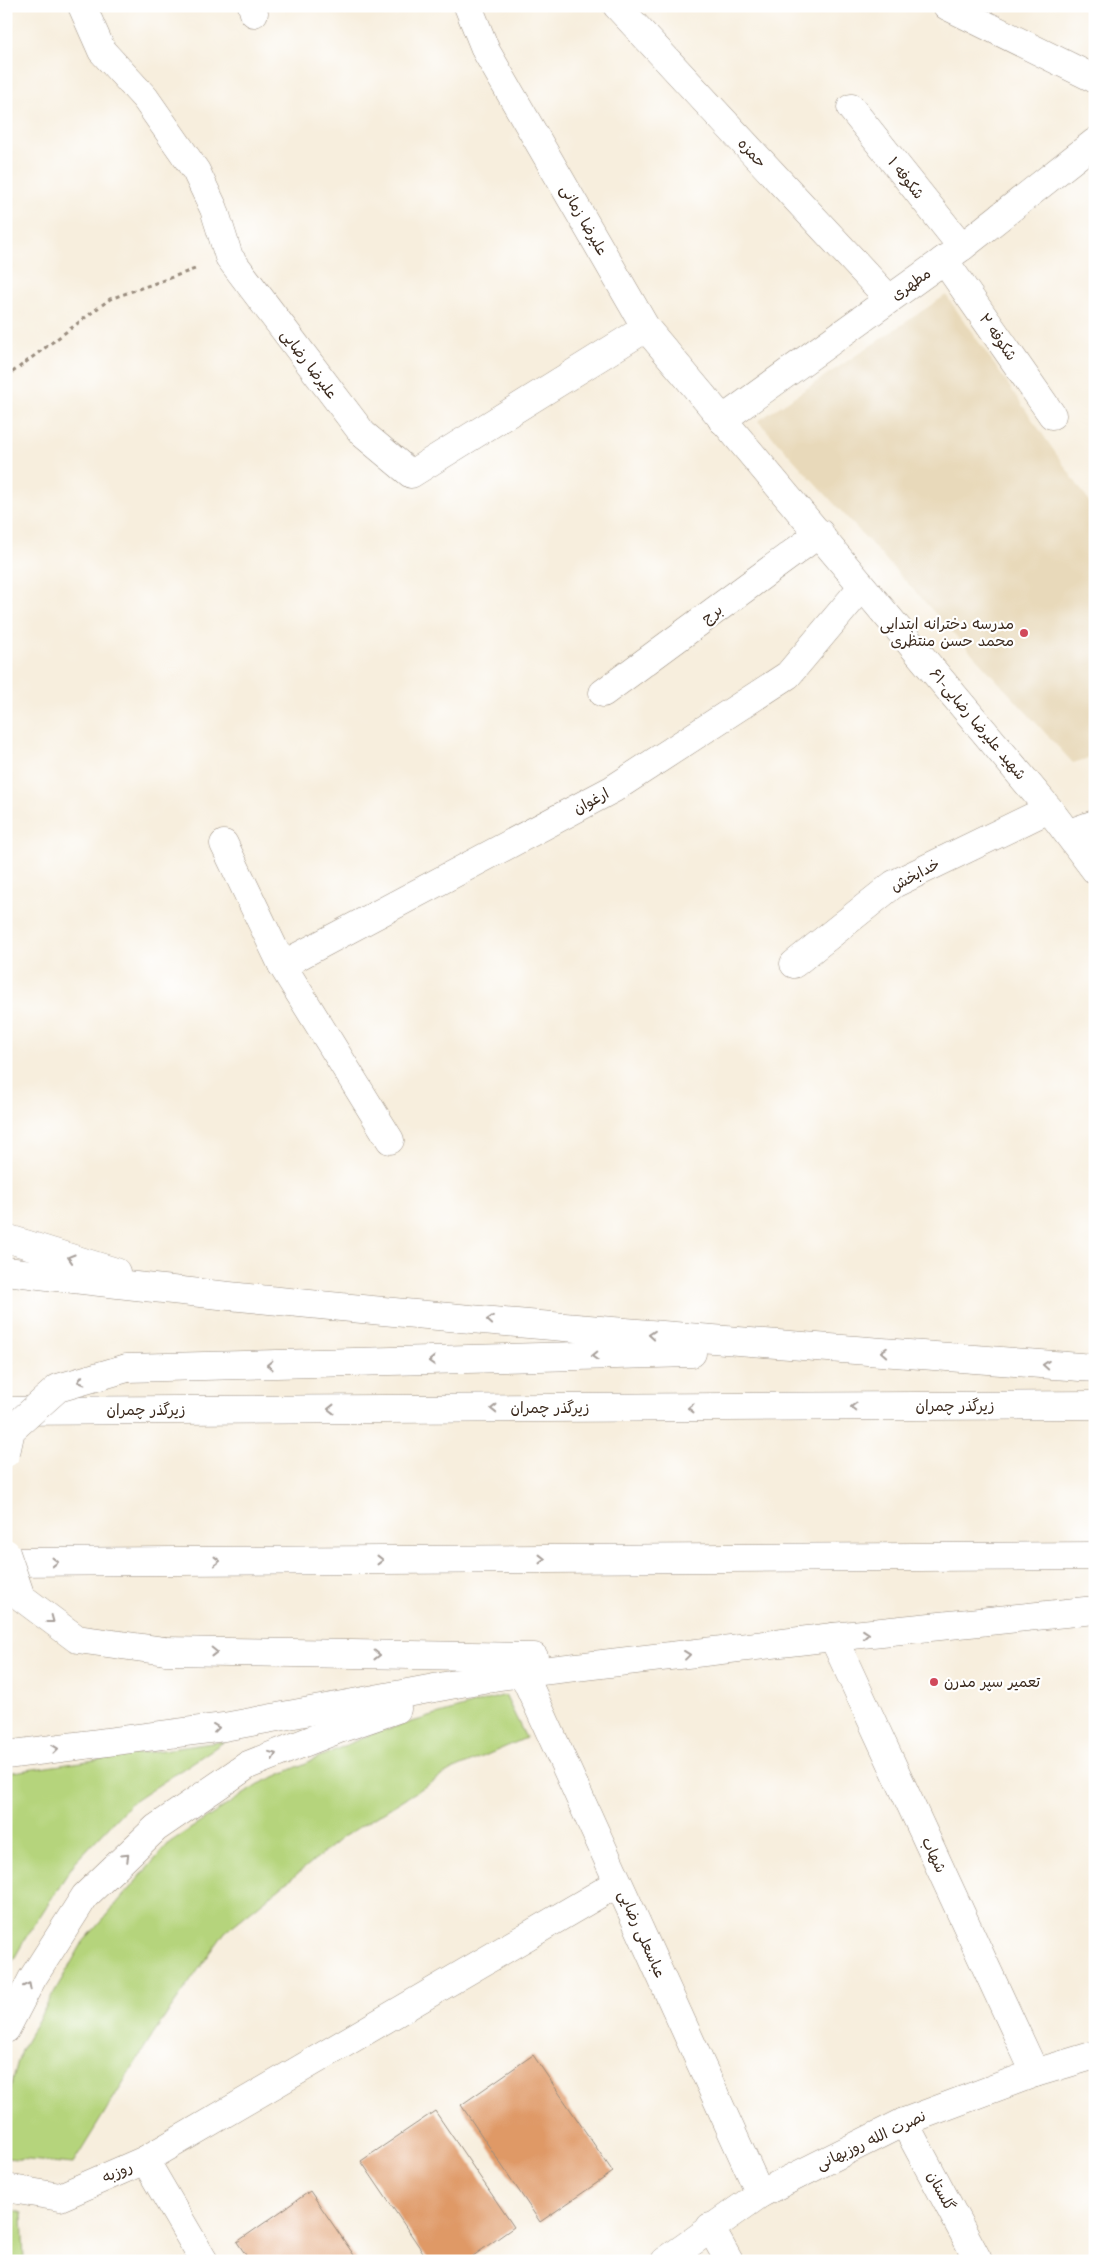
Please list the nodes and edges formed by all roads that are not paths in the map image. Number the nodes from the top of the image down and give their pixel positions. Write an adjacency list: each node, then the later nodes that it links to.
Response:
1 (82, 6): 10 (street, علیرضا رضایی)
2 (468, 6): 10 (street, علیرضا زمانی)
3 (617, 6): 9 (street, حمزه)
4 (947, 6): 5 (street)
5 (1095, 79)
6 (851, 108): 8 (street, شکوفه ۱)
7 (1095, 142): 8 (street, مطهری)
8 (953, 254): 9 (street, مطهری); 11 (street, شکوفه ۲)
9 (889, 300): 12 (street, مطهری)
10 (646, 328): 12 (street, علیرضا زمانی)
11 (1052, 415)
12 (722, 420): 13 (street, ۶۱-شهید علیرضا رضایی)
13 (820, 534): 14 (street, ۶۱-شهید علیرضا رضایی); 15 (street, برج)
14 (862, 587): 16 (street, ۶۱-شهید علیرضا رضایی); 22 (street, ارغوان)
15 (603, 693)
16 (1049, 809): 18 (street, ۶۱-شهید علیرضا رضایی); 21 (street, خدابخش)
17 (1095, 824): 18 (street)
18 (1069, 833): 20 (street, ۶۱-شهید علیرضا رضایی)
19 (224, 844): 22 (street)
20 (1095, 870)
21 (794, 964)
22 (282, 965): 23 (street)
23 (390, 1140)
24 (6, 1238): 26 (street, one-way to 24)
25 (6, 1271): 26 (street)
26 (184, 1293): 27 (street, one-way to 26)
27 (836, 1349): 28 (street, one-way to 27); 31 (street, one-way to 31, bridge)
28 (1095, 1368)
29 (1095, 1406): 30 (street, زیرگذر چمران, one-way to 30)
30 (6, 1411)
31 (6, 1453)
32 (6, 1553): 37 (street, one-way to 37, bridge)
33 (1095, 1556): 34 (street, one-way to 33)
34 (6, 1562)
35 (1093, 1615): 36 (street, one-way to 35)
36 (832, 1637): 37 (street, one-way to 36); 43 (street, شهاب)
37 (655, 1659): 38 (street)
38 (511, 1674): 39 (street, one-way to 38); 40 (street, عباسعلی رضایی); 41 (street, one-way to 38)
39 (6, 1755)
40 (618, 1883): 45 (street); 47 (street, عباسعلی رضایی)
41 (6, 2029)
42 (1095, 2055): 43 (street, نصرت الله روزبهانی)
43 (1035, 2072): 44 (street, نصرت الله روزبهانی)
44 (904, 2122): 47 (street, نصرت الله روزبهانی); 49 (street, گلستان)
45 (146, 2160): 46 (street, روزبه); 50 (street, روزبه)
46 (6, 2188)
47 (760, 2194): 48 (street, نصرت الله روزبهانی)
48 (710, 2227): 51 (street, نصرت الله روزبهانی); 52 (street)
49 (978, 2260)
50 (204, 2261)
51 (665, 2261)
52 (729, 2261)

